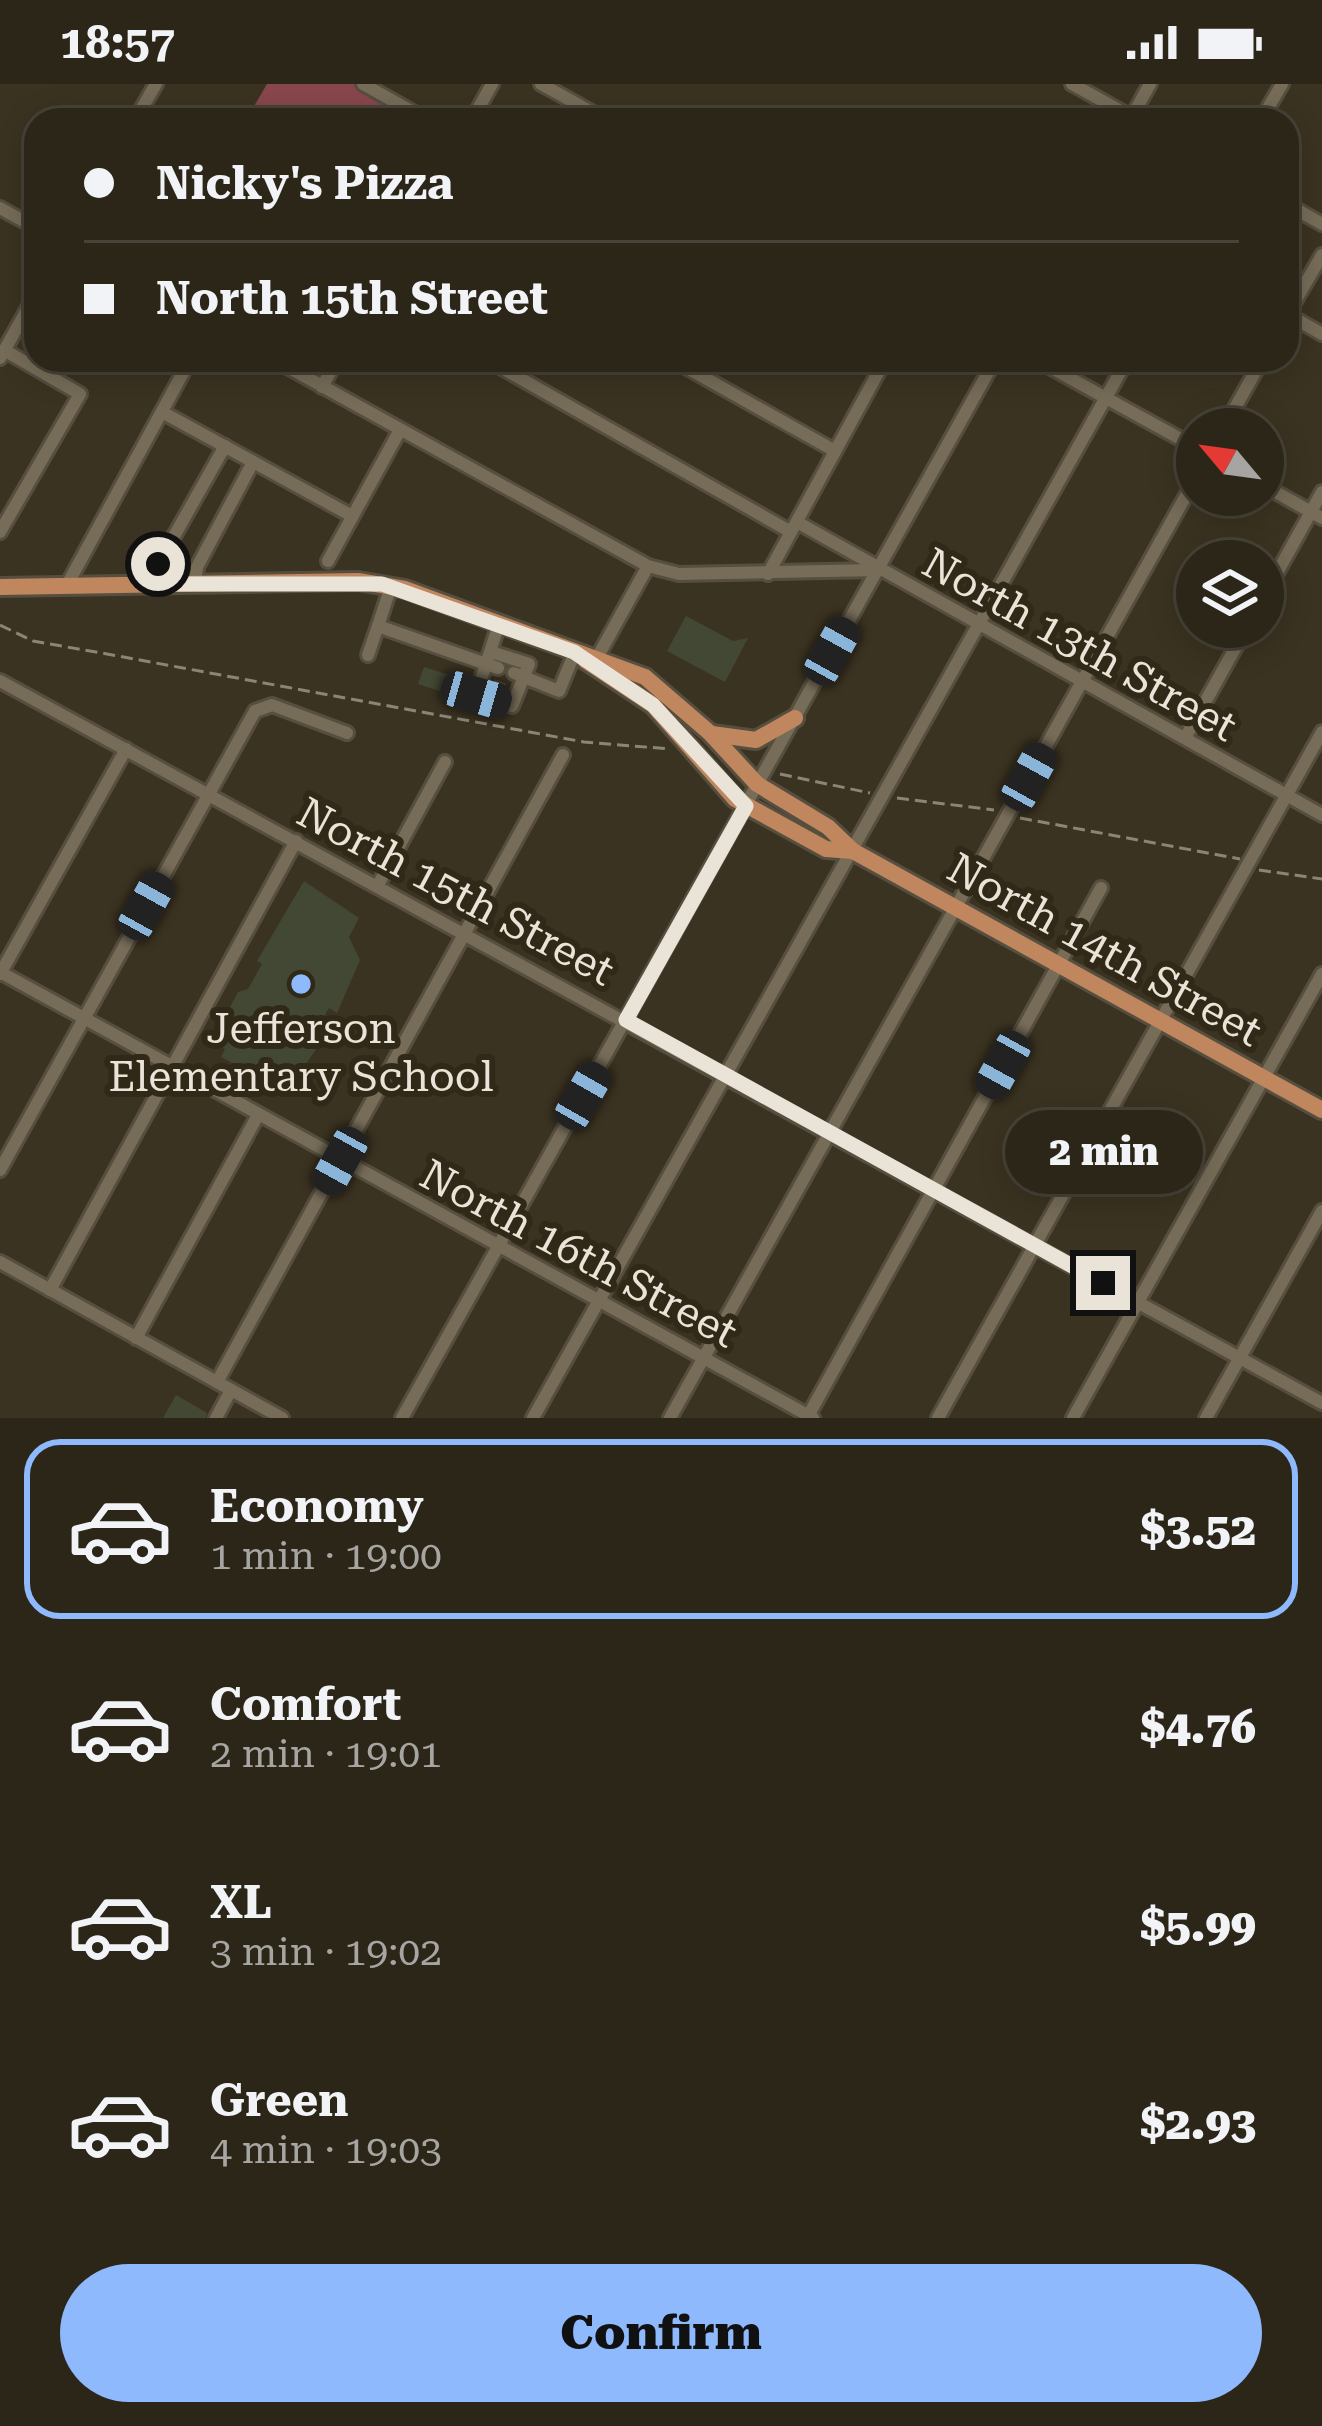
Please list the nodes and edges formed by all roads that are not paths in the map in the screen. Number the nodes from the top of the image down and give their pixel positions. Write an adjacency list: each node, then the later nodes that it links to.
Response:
1 (363, 84): 4 (street)
2 (541, 84): 5 (street)
3 (1072, 84): 6 (street)
4 (406, 108)
5 (584, 108)
6 (1114, 108)
7 (1322, 255): 8 (street)
8 (1299, 294)
9 (24, 315): 10 (street)
10 (2, 354)
11 (37, 372): 37 (street)
12 (184, 372): 25 (street)
13 (295, 372): 22 (street, North 13th Street)
14 (330, 372): 22 (street)
15 (510, 372): 36 (street)
16 (694, 372): 29 (street)
17 (878, 372): 29 (street)
18 (988, 372): 41 (street)
19 (1058, 372): 23 (street)
20 (1120, 372): 23 (street)
21 (1255, 372): 24 (street)
22 (322, 387): 26 (street, North 13th Street)
23 (1105, 398): 27 (street); 50 (street)
24 (1235, 408)
25 (162, 412): 28 (street); 45 (street)
26 (400, 430): 35 (street); 39 (street, North 13th Street)
27 (1176, 437)
28 (225, 446): 30 (street); 43 (street)
29 (835, 451): 36 (street)
30 (253, 462): 35 (street); 44 (street)
31 (1322, 492): 34 (street)
32 (1284, 497): 34 (street)
33 (1176, 513): 58 (street)
34 (1317, 515): 40 (street)
35 (352, 516): 38 (street)
36 (794, 527): 41 (street); 42 (street)
37 (0, 532)
38 (328, 561)
39 (648, 566): 42 (street, North 13th Street); 54 (street)
40 (1284, 566)
41 (878, 570): 42 (street, North 13th Street); 50 (street, North 13th Street); 59 (street)
42 (768, 574)
43 (158, 584): 44 (main road); 45 (main road)
44 (195, 584): 46 (main road)
45 (68, 585): 47 (main road)
46 (391, 586): 48 (main road); 49 (street)
47 (0, 587)
48 (499, 624): 52 (main road); 55 (street)
49 (378, 626): 53 (street); 55 (street)
50 (978, 626): 58 (street, North 13th Street); 73 (street)
51 (1235, 648): 63 (street)
52 (574, 652): 54 (main road, North 14th Street); 56 (street); 70 (main road, North 14th Street)
53 (368, 655)
54 (598, 656): 62 (main road, North 14th Street)
55 (492, 661): 56 (street); 56 (street)
56 (519, 675)
57 (0, 681): 64 (street, North 15th Street)
58 (1081, 683): 63 (street, North 13th Street); 76 (street)
59 (794, 718): 62 (main road); 67 (street)
60 (1322, 732): 69 (street)
61 (347, 733): 68 (street)
62 (710, 733): 67 (main road, North 14th Street)
63 (1185, 738): 69 (street, North 13th Street)
64 (126, 749): 68 (street, North 15th Street); 79 (street)
65 (563, 755): 77 (street)
66 (445, 762): 74 (street)
67 (762, 776): 70 (street); 73 (main road, North 14th Street)
68 (209, 795): 72 (street, North 15th Street); 81 (street)
69 (1286, 795): 71 (street, North 13th Street); 83 (street)
70 (746, 806): 73 (main road, North 14th Street); 82 (street)
71 (1322, 815)
72 (296, 842): 74 (street, North 15th Street); 84 (street)
73 (853, 851): 76 (main road, North 14th Street); 85 (street)
74 (378, 884): 77 (street, North 15th Street)
75 (1101, 888): 78 (street)
76 (956, 908): 78 (main road, North 14th Street); 89 (street)
77 (465, 932): 82 (street, North 15th Street); 90 (street)
78 (1060, 965): 83 (main road, North 14th Street); 92 (street)
79 (0, 972): 81 (street, North 16th Street)
80 (1322, 974): 86 (street)
81 (83, 1018): 84 (street, North 16th Street); 91 (street)
82 (626, 1020): 85 (street, North 15th Street); 95 (street)
83 (1160, 1021): 86 (main road, North 14th Street); 94 (street)
84 (173, 1067): 88 (street, North 16th Street); 97 (street)
85 (728, 1076): 89 (street, North 15th Street); 98 (street)
86 (1264, 1078): 87 (main road, North 14th Street); 99 (street)
87 (1322, 1110)
88 (259, 1115): 90 (street, North 16th Street); 100 (street)
89 (830, 1132): 92 (street, North 15th Street); 101 (street)
90 (340, 1161): 95 (street, North 16th Street); 103 (street)
91 (0, 1170)
92 (933, 1189): 94 (street, North 15th Street); 106 (street)
93 (1322, 1211): 102 (street)
94 (1034, 1245): 99 (street, North 15th Street); 112 (street)
95 (497, 1247): 98 (street, North 16th Street); 109 (street)
96 (0, 1262): 97 (street)
97 (50, 1290): 100 (street)
98 (599, 1301): 101 (street, North 16th Street); 110 (street)
99 (1138, 1302): 102 (street, North 15th Street); 113 (street)
100 (136, 1338): 103 (street)
101 (704, 1358): 106 (street, North 16th Street); 111 (street)
102 (1240, 1358): 105 (street, North 15th Street); 114 (street)
103 (217, 1382): 104 (street)
104 (231, 1390): 107 (street); 108 (street)
105 (1322, 1403)
106 (809, 1417)
107 (216, 1418)
108 (282, 1418)
109 (402, 1418)
110 (533, 1418)
111 (670, 1418)
112 (938, 1418)
113 (1073, 1418)
114 (1206, 1418)

